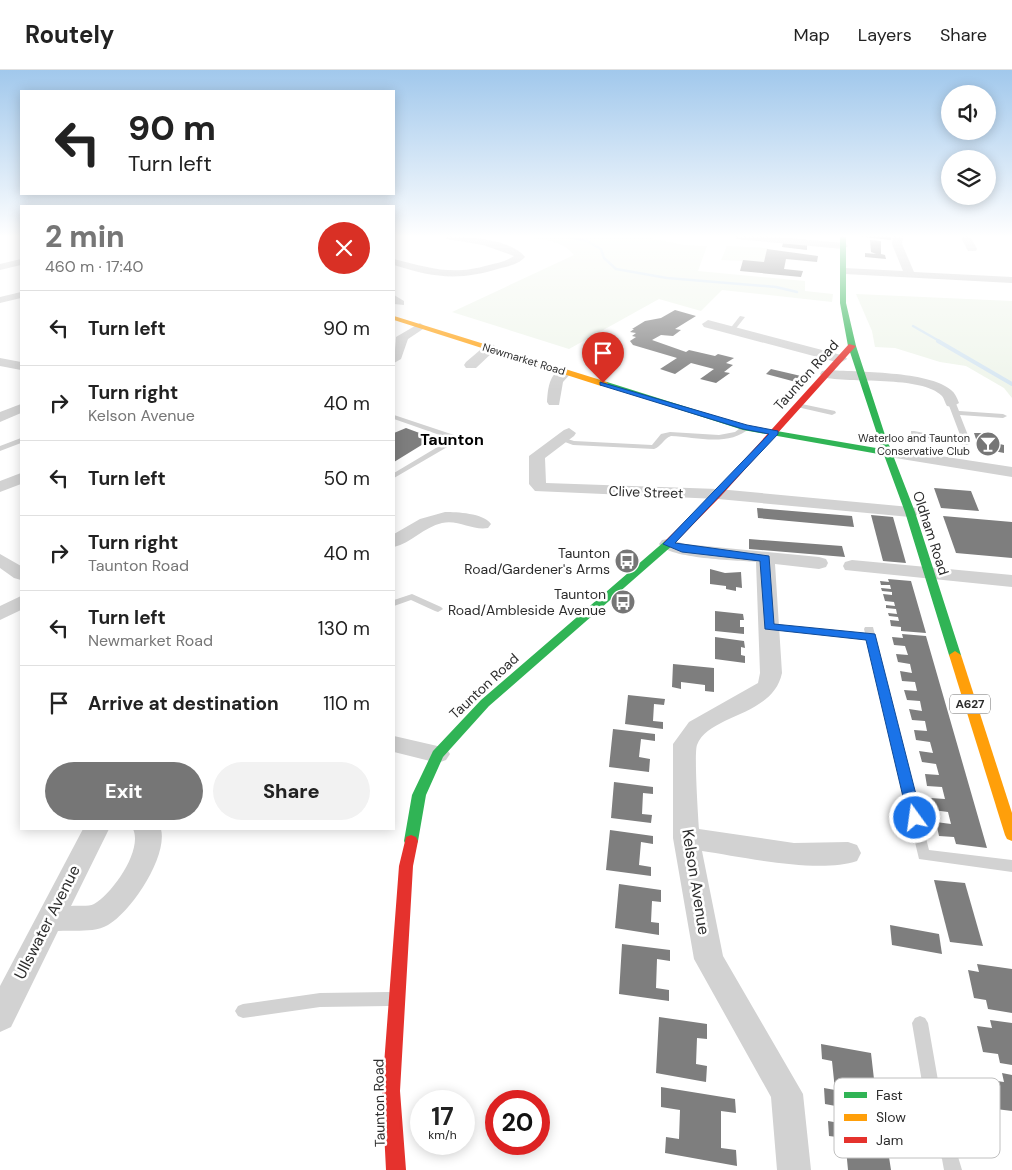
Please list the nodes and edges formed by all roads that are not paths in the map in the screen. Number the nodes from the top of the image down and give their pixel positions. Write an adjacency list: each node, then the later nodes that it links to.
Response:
1 (844, 287): 9 (main road, Oldham Road / A627)
2 (20, 295): 3 (street)
3 (0, 300)
4 (742, 317): 8 (lane)
5 (395, 318): 7 (main road, Newmarket Road)
6 (708, 324): 8 (street)
7 (420, 327): 10 (main road, Newmarket Road); 11 (street)
8 (732, 330): 12 (street)
9 (852, 346): 12 (main road, Taunton Road); 18 (main road, Oldham Road / A627)
10 (490, 348): 14 (street); 16 (main road, Newmarket Road)
11 (395, 355)
12 (840, 359): 17 (main road, Taunton Road)
13 (0, 362): 15 (street)
14 (471, 364)
15 (20, 366)
16 (565, 372): 19 (street); 27 (main road, Newmarket Road)
17 (827, 374): 18 (street); 20 (main road, Taunton Road)
18 (862, 377): 22 (street); 33 (main road, Oldham Road / A627)
19 (554, 402)
20 (800, 405): 23 (lane); 28 (main road, Taunton Road)
21 (20, 408): 26 (street)
22 (954, 408): 24 (lane); 29 (lane)
23 (832, 413)
24 (1003, 416)
25 (395, 417): 35 (lane)
26 (0, 418)
27 (746, 428): 28 (main road, Newmarket Road); 30 (lane)
28 (775, 433): 33 (main road, Newmarket Road); 38 (main road, Taunton Road)
29 (914, 433)
30 (565, 436): 38 (street, Clive Street)
31 (20, 440): 32 (lane)
32 (0, 449)
33 (888, 453): 34 (street); 39 (main road, Oldham Road / A627)
34 (1012, 472)
35 (395, 475)
36 (20, 478): 37 (street)
37 (0, 487)
38 (718, 494): 39 (street, Clive Street); 42 (main road, Taunton Road)
39 (910, 512): 48 (main road, Oldham Road / A627)
40 (482, 524): 41 (street)
41 (395, 541)
42 (668, 544): 43 (street); 56 (main road, Taunton Road)
43 (765, 558): 45 (street); 54 (street, Kelson Avenue)
44 (0, 560): 47 (street)
45 (819, 563)
46 (852, 566): 48 (street)
47 (20, 573)
48 (929, 573): 49 (street); 59 (main road, Oldham Road / A627)
49 (1012, 581)
50 (395, 602): 52 (lane)
51 (20, 603): 53 (street)
52 (438, 609)
53 (0, 614)
54 (769, 627): 60 (street, Kelson Avenue); 62 (lane)
55 (395, 744): 56 (street)
56 (438, 754): 64 (main road, Taunton Road)
57 (95, 830): 63 (street, Ullswater Avenue)
58 (148, 830): 63 (street)
59 (1012, 835)
60 (686, 838): 61 (street); 70 (street, Kelson Avenue)
61 (848, 853)
62 (1012, 866)
63 (49, 919): 66 (street, Ullswater Avenue)
64 (397, 999): 65 (lane); 69 (main road, Taunton Road)
65 (243, 1011)
66 (0, 1017)
67 (920, 1023): 68 (lane)
68 (929, 1078)
69 (396, 1170)
70 (794, 1170)

